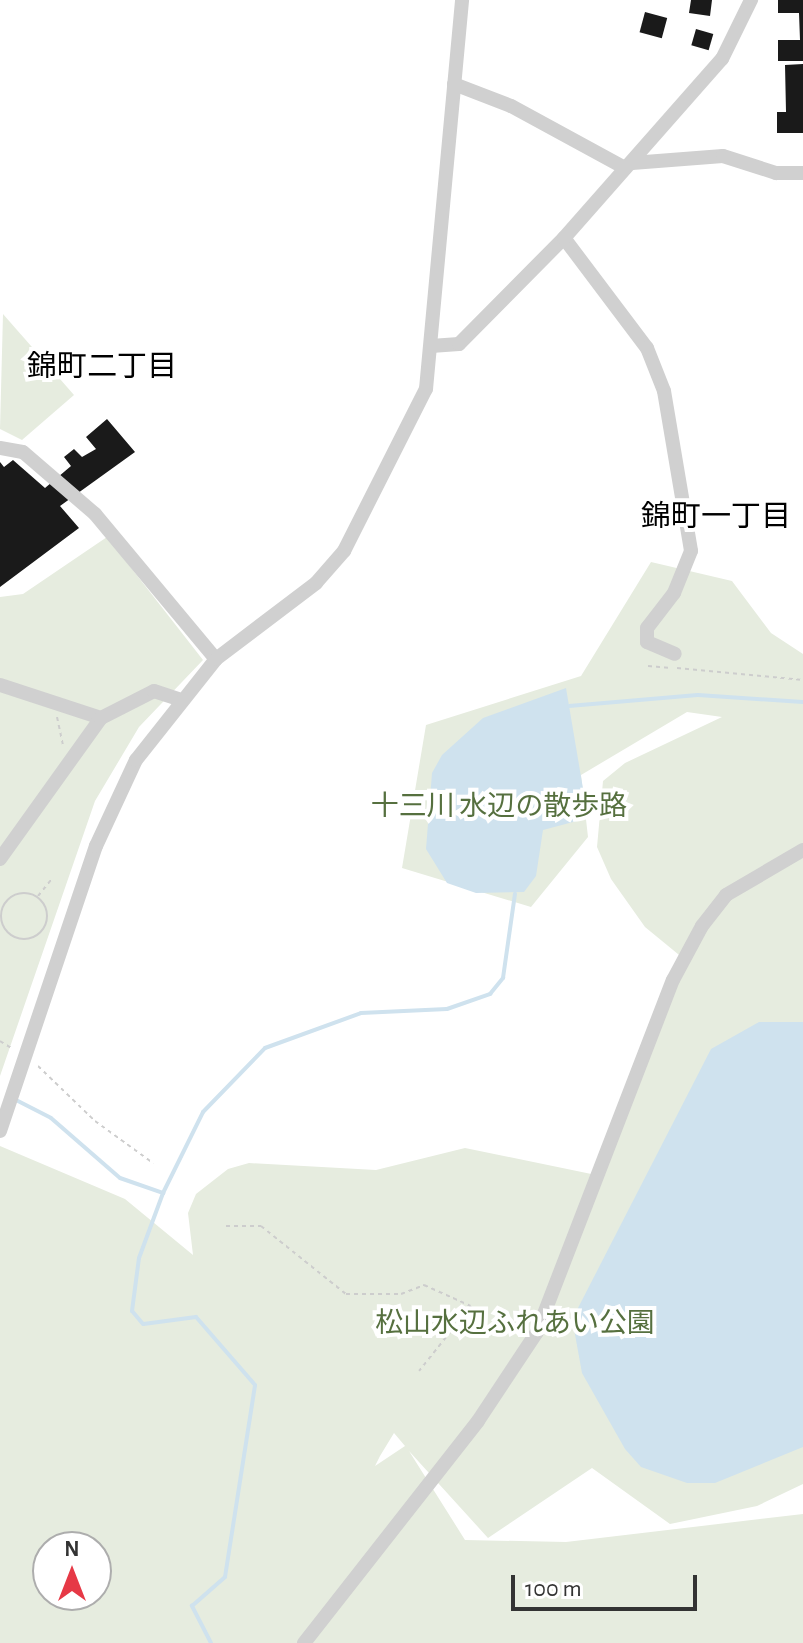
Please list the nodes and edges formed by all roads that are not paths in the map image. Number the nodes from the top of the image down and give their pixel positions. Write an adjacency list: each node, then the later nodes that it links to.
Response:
1 (462, 0): 3 (street)
2 (751, 0): 4 (street)
3 (454, 84): 4 (street); 7 (street)
4 (628, 166): 5 (street); 6 (street)
5 (803, 173)
6 (564, 238): 7 (street); 9 (street)
7 (431, 346): 10 (street)
8 (0, 448): 10 (street)
9 (675, 654)
10 (216, 659): 12 (street)
11 (0, 685): 13 (street)
12 (179, 699): 13 (street); 16 (street)
13 (101, 718): 15 (street)
14 (803, 850): 17 (street)
15 (0, 859)
16 (2, 1126)
17 (304, 1643)

